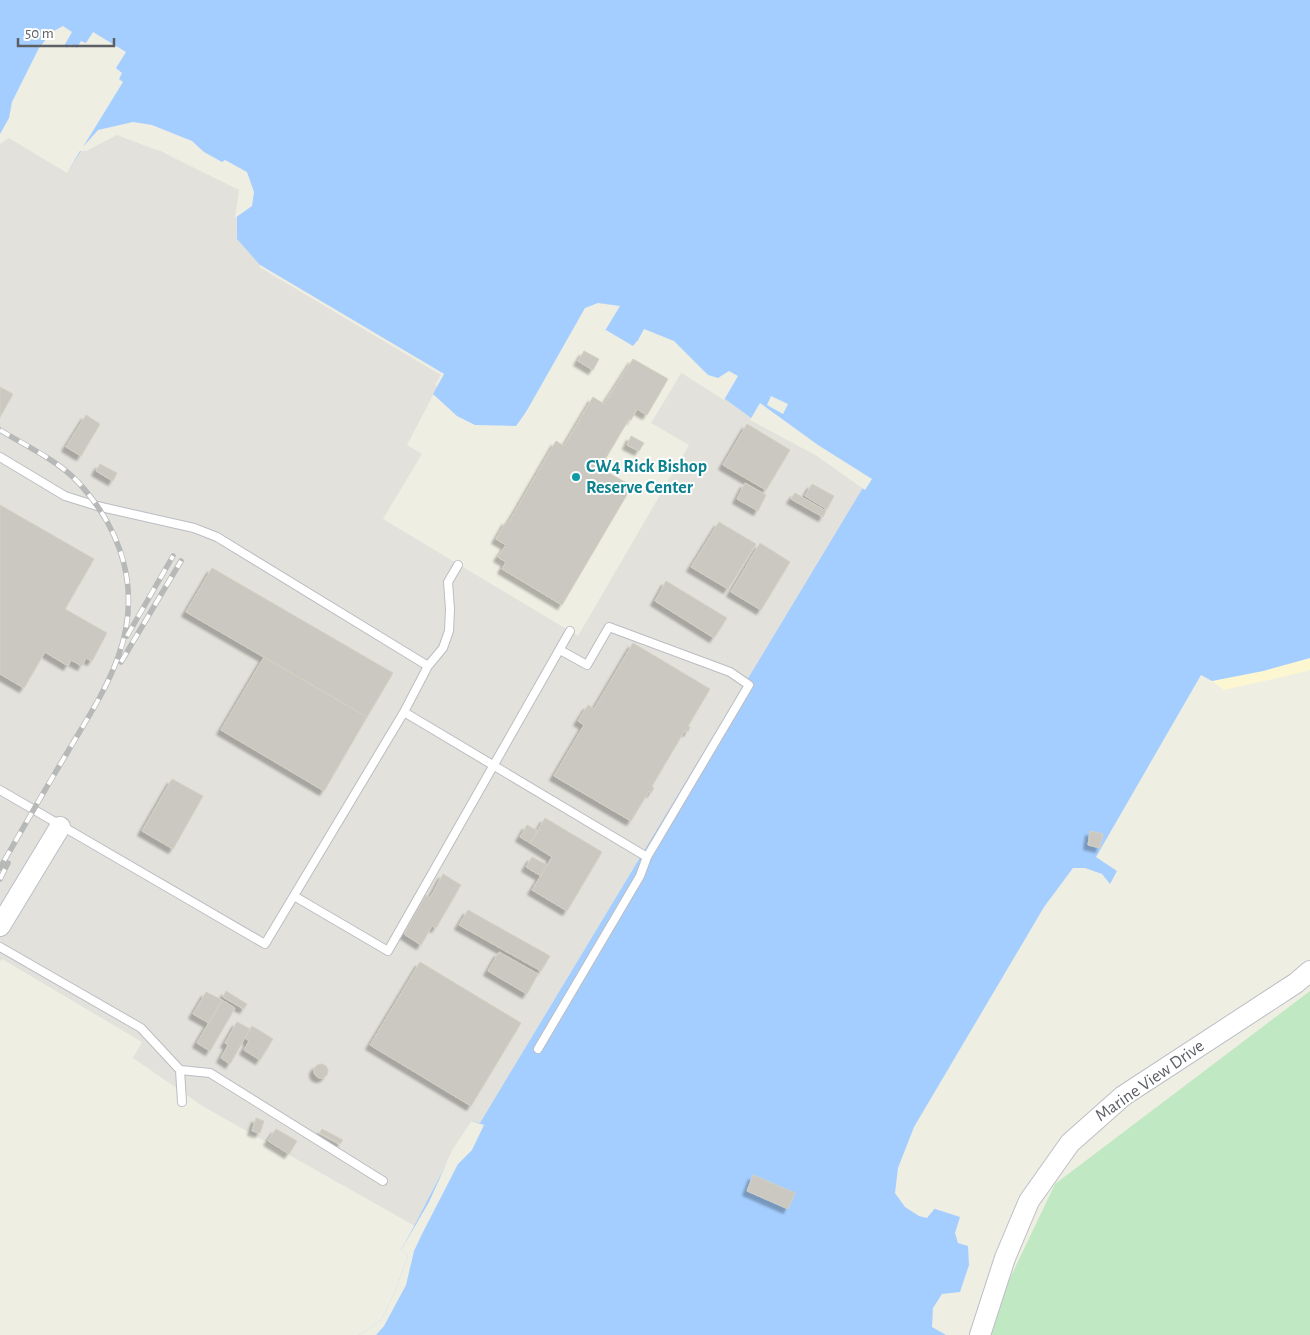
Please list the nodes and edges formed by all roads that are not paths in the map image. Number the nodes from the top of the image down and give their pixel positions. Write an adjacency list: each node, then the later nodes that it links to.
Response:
1 (0, 457): 5 (lane)
2 (458, 565): 5 (lane)
3 (570, 631): 4 (lane)
4 (560, 650): 7 (lane); 10 (lane)
5 (428, 666): 6 (lane)
6 (404, 712): 7 (lane); 11 (lane)
7 (495, 766): 10 (lane); 11 (lane)
8 (0, 790): 9 (lane)
9 (60, 827): 11 (lane); 12 (main road)
10 (647, 856): 15 (lane)
11 (294, 896)
12 (0, 926)
13 (0, 947): 16 (lane)
14 (1310, 971): 19 (main road, Marine View Drive)
15 (538, 1049)
16 (180, 1070): 17 (lane); 18 (lane)
17 (182, 1102)
18 (383, 1181)
19 (980, 1335)

